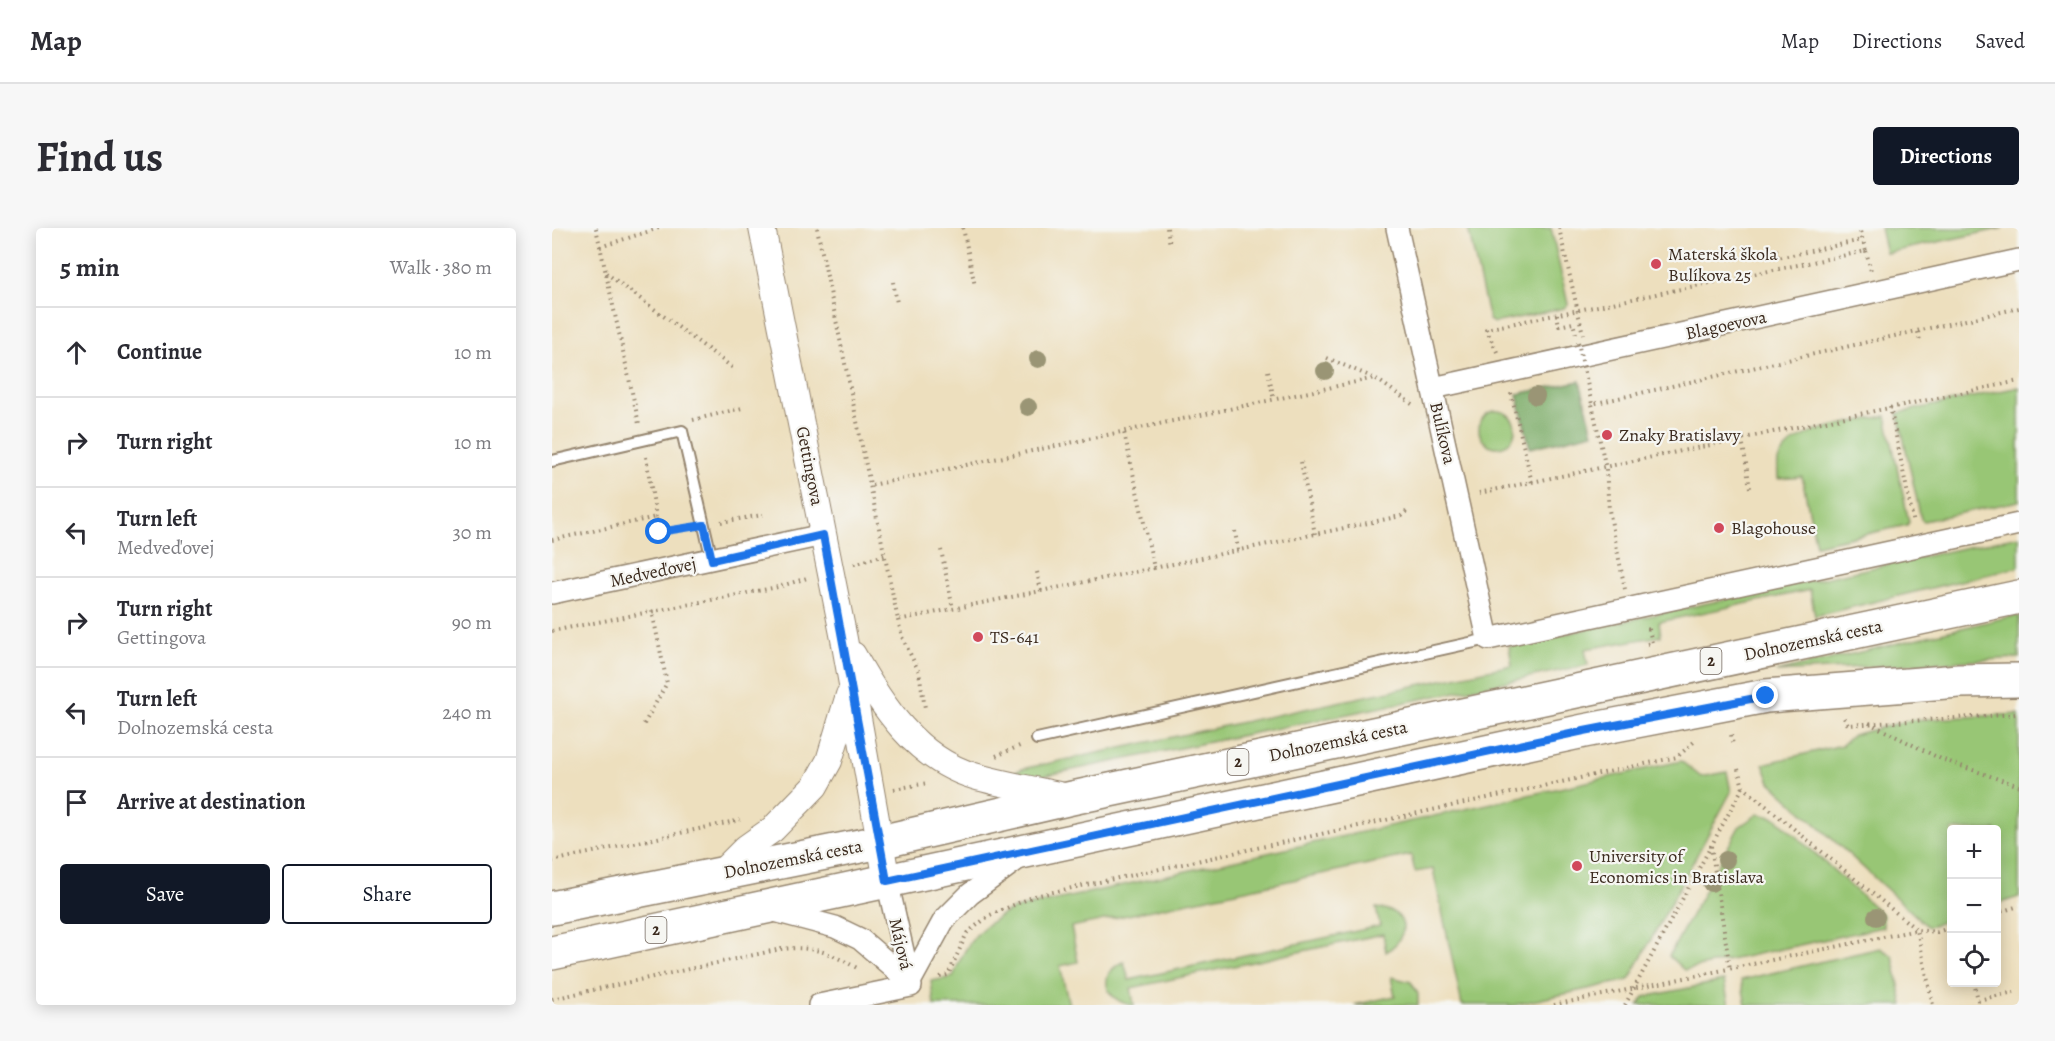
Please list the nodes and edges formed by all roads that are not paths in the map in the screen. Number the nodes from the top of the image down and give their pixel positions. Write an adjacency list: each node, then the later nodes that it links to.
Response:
1 (762, 228): 7 (street, Gettingova)
2 (1397, 228): 4 (street, Bulíkova)
3 (2019, 260): 4 (street, Blagoevova)
4 (1432, 388): 12 (street, Bulíkova)
5 (552, 461): 8 (lane)
6 (2019, 524): 12 (street)
7 (823, 535): 8 (street, Medveďovej); 11 (street, Gettingova)
8 (712, 560): 9 (street, Medveďovej)
9 (552, 593)
10 (2019, 597): 16 (main road, Dolnozemská cesta / 2)
11 (844, 639): 14 (street, Gettingova); 16 (street)
12 (1488, 639): 15 (lane)
13 (2019, 680): 18 (main road, 2)
14 (852, 683): 17 (street, Gettingova); 19 (street)
15 (1037, 739)
16 (1072, 798): 17 (main road, Dolnozemská cesta / 2)
17 (880, 842): 19 (main road, Dolnozemská cesta / 2); 20 (street, Gettingova)
18 (1029, 851): 20 (main road, 2); 24 (street)
19 (721, 873): 21 (main road, Dolnozemská cesta / 2)
20 (887, 881): 22 (main road, 2); 24 (street, Májová)
21 (552, 908)
22 (759, 908): 23 (main road, 2); 24 (street)
23 (552, 953)
24 (910, 982): 25 (street, Májová)
25 (819, 1005)

